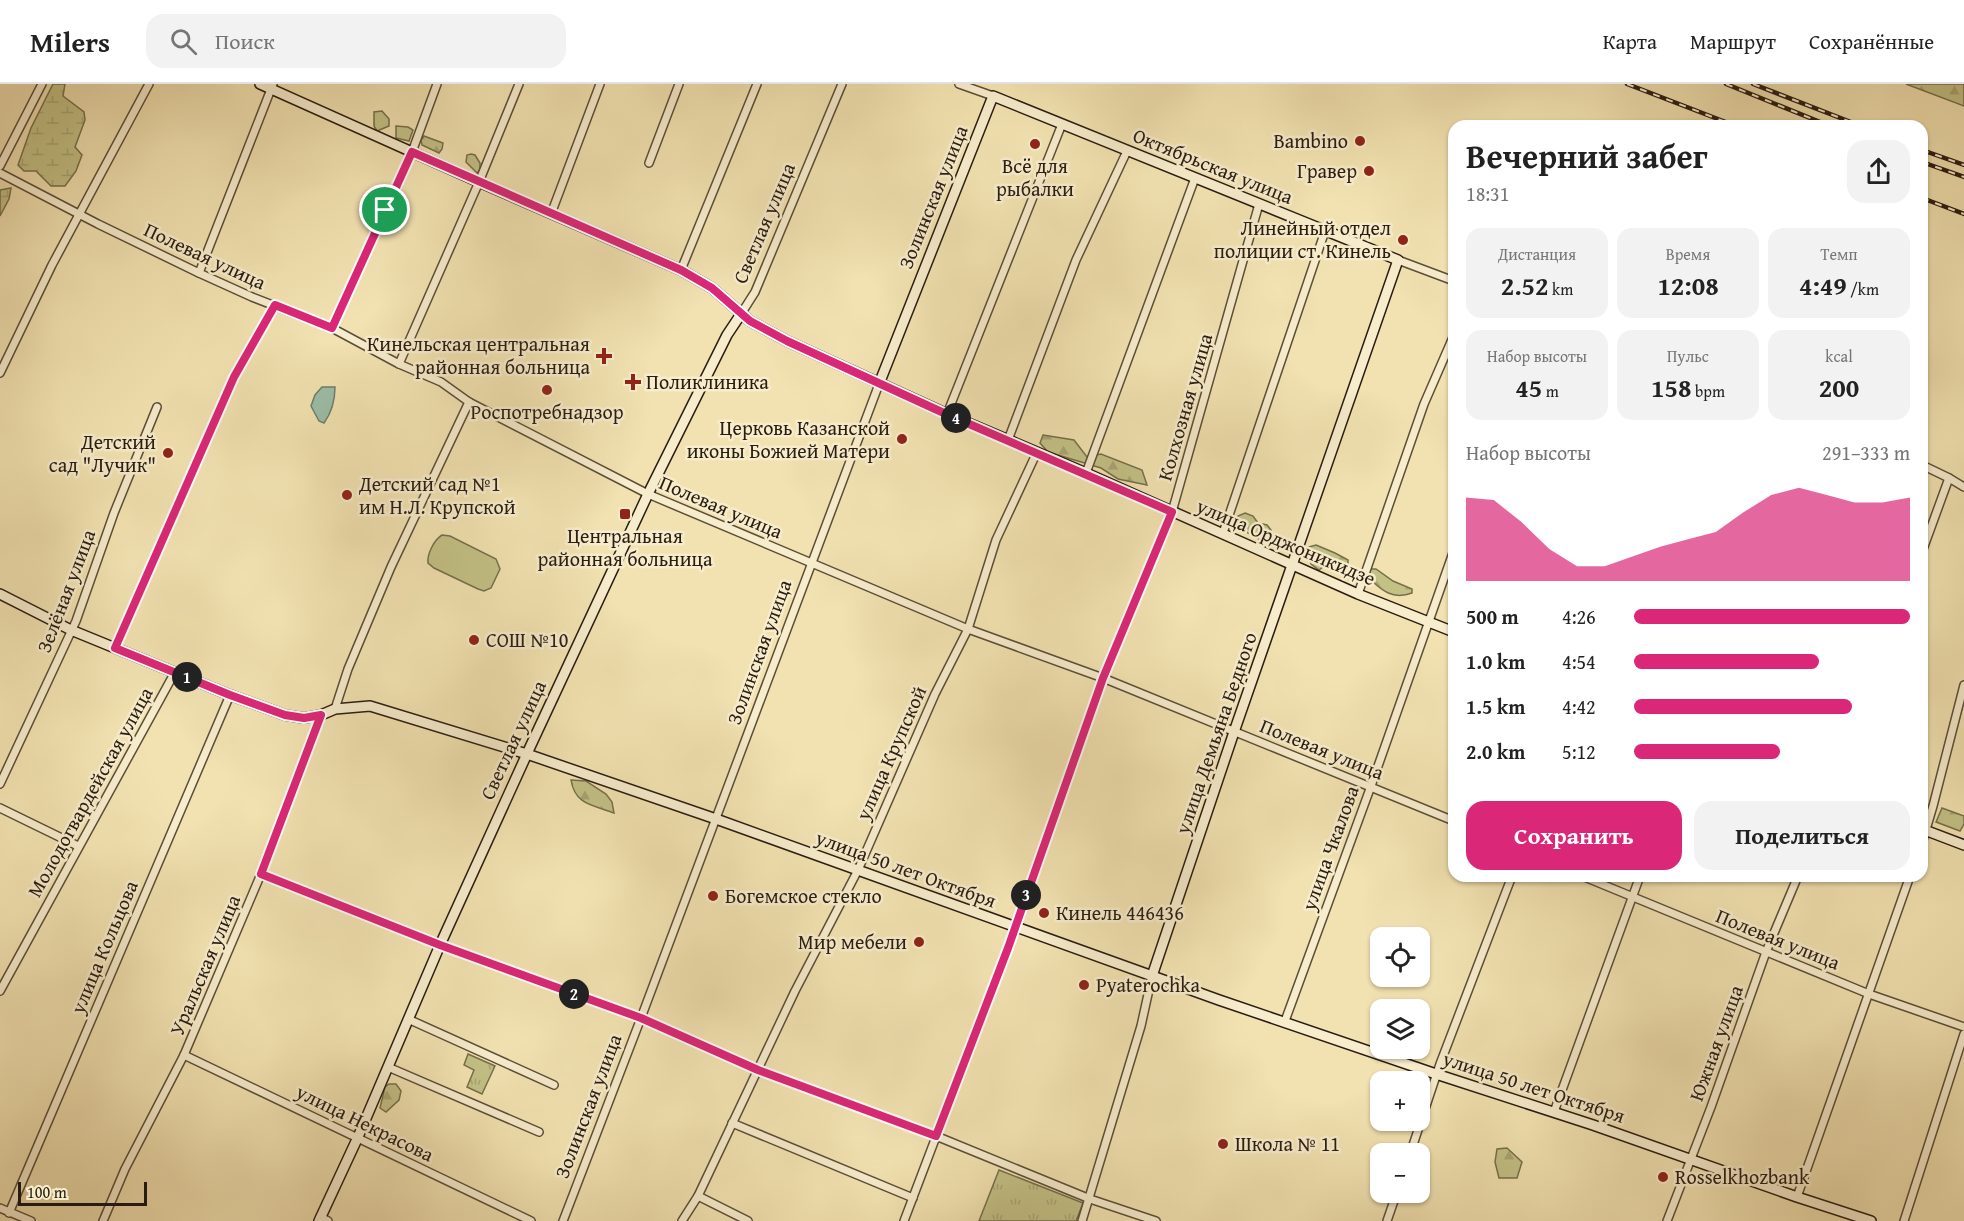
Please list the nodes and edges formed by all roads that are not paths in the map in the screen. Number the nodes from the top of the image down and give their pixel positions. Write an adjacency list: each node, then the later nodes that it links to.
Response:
1 (42, 84): 17 (street)
2 (149, 84): 22 (street)
3 (260, 84): 11 (main road, улица Орджоникидзе)
4 (437, 84): 15 (street)
5 (519, 84): 20 (street)
6 (600, 84): 23 (street)
7 (679, 84): 16 (street)
8 (757, 84): 26 (street)
9 (842, 84): 30 (street, Светлая улица)
10 (958, 84): 12 (street, Октябрьская улица)
11 (272, 87): 15 (main road, улица Орджоникидзе); 27 (street)
12 (993, 96): 13 (main road, Октябрьская улица); 35 (main road, Золинская улица)
13 (1062, 124): 14 (main road, Октябрьская улица); 38 (street)
14 (1127, 151): 19 (main road, Октябрьская улица); 39 (street)
15 (412, 152): 20 (main road, улица Орджоникидзе); 31 (street)
16 (649, 163)
17 (0, 166)
18 (0, 172): 22 (street, Полевая улица)
19 (1195, 178): 21 (main road, Октябрьская улица); 42 (street)
20 (478, 182): 23 (main road, улица Орджоникидзе); 33 (street)
21 (1259, 204): 24 (main road, Октябрьская улица); 46 (street, Колхозная улица)
22 (80, 214): 27 (street, Полевая улица); 34 (street)
23 (551, 214): 26 (main road, улица Орджоникидзе)
24 (1325, 231): 25 (main road, Октябрьская улица); 47 (street)
25 (1398, 260): 28 (street, Октябрьская улица); 50 (main road, улица Демьяна Бедного)
26 (681, 270): 30 (main road, улица Орджоникидзе)
27 (199, 273): 29 (street, Полевая улица)
28 (1448, 278)
29 (275, 305): 31 (street, Полевая улица); 58 (street)
30 (741, 314): 35 (main road, улица Орджоникидзе); 45 (main road, Светлая улица)
31 (332, 328): 33 (street, Полевая улица)
32 (1448, 349): 53 (street)
33 (399, 364): 36 (street, Полевая улица)
34 (0, 373)
35 (879, 384): 38 (main road, улица Орджоникидзе); 49 (street, Золинская улица)
36 (469, 402): 45 (street, Полевая улица); 63 (street)
37 (157, 407): 56 (street, Зелёная улица)
38 (946, 414): 39 (main road, улица Орджоникидзе)
39 (1008, 440): 40 (main road, улица Орджоникидзе)
40 (1037, 453): 42 (main road, улица Орджоникидзе); 55 (street, улица Крупской)
41 (1928, 468): 43 (street)
42 (1086, 473): 46 (main road, улица Орджоникидзе)
43 (1949, 477): 44 (street); 48 (street)
44 (1964, 487)
45 (648, 494): 49 (street, Полевая улица); 66 (main road, Светлая улица)
46 (1172, 512): 47 (main road, улица Орджоникидзе); 60 (street, Колхозная улица)
47 (1223, 533): 50 (main road, улица Орджоникидзе)
48 (1928, 535)
49 (811, 562): 55 (street, Полевая улица); 72 (street, Золинская улица)
50 (1293, 565): 53 (main road, улица Орджоникидзе); 65 (main road, улица Демьяна Бедного)
51 (1448, 567): 54 (street, улица Чкалова)
52 (0, 594): 56 (main road, улица 50 лет Октября)
53 (1358, 594): 54 (main road, улица Орджоникидзе)
54 (1428, 622): 57 (main road, улица Орджоникидзе); 68 (street, улица Чкалова)
55 (968, 629): 60 (street, Полевая улица); 76 (street, улица Крупской)
56 (71, 630): 58 (main road, улица 50 лет Октября); 67 (street, Зелёная улица)
57 (1448, 630)
58 (115, 648): 59 (main road, улица 50 лет Октября)
59 (175, 672): 62 (main road, улица 50 лет Октября); 75 (street, Молодогвардейская улица)
60 (1103, 678): 65 (street, Полевая улица); 84 (street, Колхозная улица)
61 (1964, 685): 70 (street)
62 (230, 695): 64 (main road, улица 50 лет Октября); 113 (street, улица Кольцова)
63 (335, 709): 64 (main road, улица 50 лет Октября); 66 (main road, улица 50 лет Октября)
64 (321, 715): 77 (street, Уральская улица)
65 (1234, 732): 68 (street, Полевая улица); 87 (main road, улица Демьяна Бедного)
66 (527, 754): 72 (main road, улица 50 лет Октября); 85 (main road, Светлая улица)
67 (0, 784)
68 (1371, 786): 71 (street, Полевая улица); 92 (street, улица Чкалова)
69 (0, 809): 75 (street)
70 (1928, 816)
71 (1448, 818)
72 (716, 819): 76 (main road, улица 50 лет Октября); 90 (street, Золинская улица)
73 (1928, 832): 74 (main road)
74 (1964, 845)
75 (78, 846): 88 (street, Молодогвардейская улица)
76 (858, 870): 84 (main road, улица 50 лет Октября); 97 (street, улица Крупской)
77 (261, 874): 85 (street); 95 (street, Уральская улица)
78 (1510, 882): 98 (street)
79 (1596, 882): 83 (street, Полевая улица)
80 (1638, 882): 83 (street)
81 (1795, 882): 86 (street, Южная улица)
82 (1908, 882): 89 (street)
83 (1632, 898): 86 (street, Полевая улица); 100 (street)
84 (1015, 928): 87 (main road, улица 50 лет Октября); 103 (street, Колхозная улица)
85 (440, 945): 90 (street); 91 (main road, Светлая улица)
86 (1766, 952): 89 (street, Полевая улица); 106 (street, Южная улица)
87 (1152, 976): 92 (main road, улица 50 лет Октября); 110 (street, улица Демьяна Бедного)
88 (0, 991)
89 (1869, 994): 93 (street, Полевая улица); 108 (street)
90 (641, 1018): 97 (street); 118 (street, Золинская улица)
91 (408, 1019): 96 (main road, Светлая улица); 99 (street)
92 (1285, 1021): 98 (main road, улица 50 лет Октября)
93 (1964, 1027)
94 (1964, 1034): 127 (street)
95 (184, 1055): 104 (street, улица Некрасова); 116 (street, Уральская улица)
96 (388, 1067): 102 (street); 104 (main road, Светлая улица)
97 (758, 1070): 101 (street, улица Крупской); 103 (street)
98 (1436, 1074): 100 (main road, улица 50 лет Октября); 105 (street)
99 (554, 1085)
100 (1554, 1112): 106 (main road, улица 50 лет Октября)
101 (732, 1123): 107 (street, улица Крупской); 109 (street)
102 (539, 1132)
103 (936, 1136): 109 (street, Колхозная улица); 110 (street)
104 (358, 1137): 114 (main road, Светлая улица); 117 (street, улица Некрасова)
105 (1414, 1143)
106 (1690, 1159): 108 (main road, улица 50 лет Октября); 125 (street, Южная улица)
107 (698, 1196): 119 (street, улица Крупской); 120 (street)
108 (1797, 1197): 126 (main road, улица 50 лет Октября)
109 (913, 1198): 121 (street, Колхозная улица)
110 (1090, 1199): 122 (street, улица Демьяна Бедного); 123 (street)
111 (1394, 1203): 124 (street)
112 (0, 1208): 113 (street)
113 (9, 1213): 115 (street)
114 (322, 1220)
115 (31, 1221)
116 (103, 1221)
117 (531, 1221)
118 (563, 1221)
119 (682, 1221)
120 (748, 1221)
121 (904, 1221)
122 (1082, 1221)
123 (1156, 1221)
124 (1388, 1221)
125 (1667, 1221)
126 (1871, 1221)
127 (1904, 1221)

